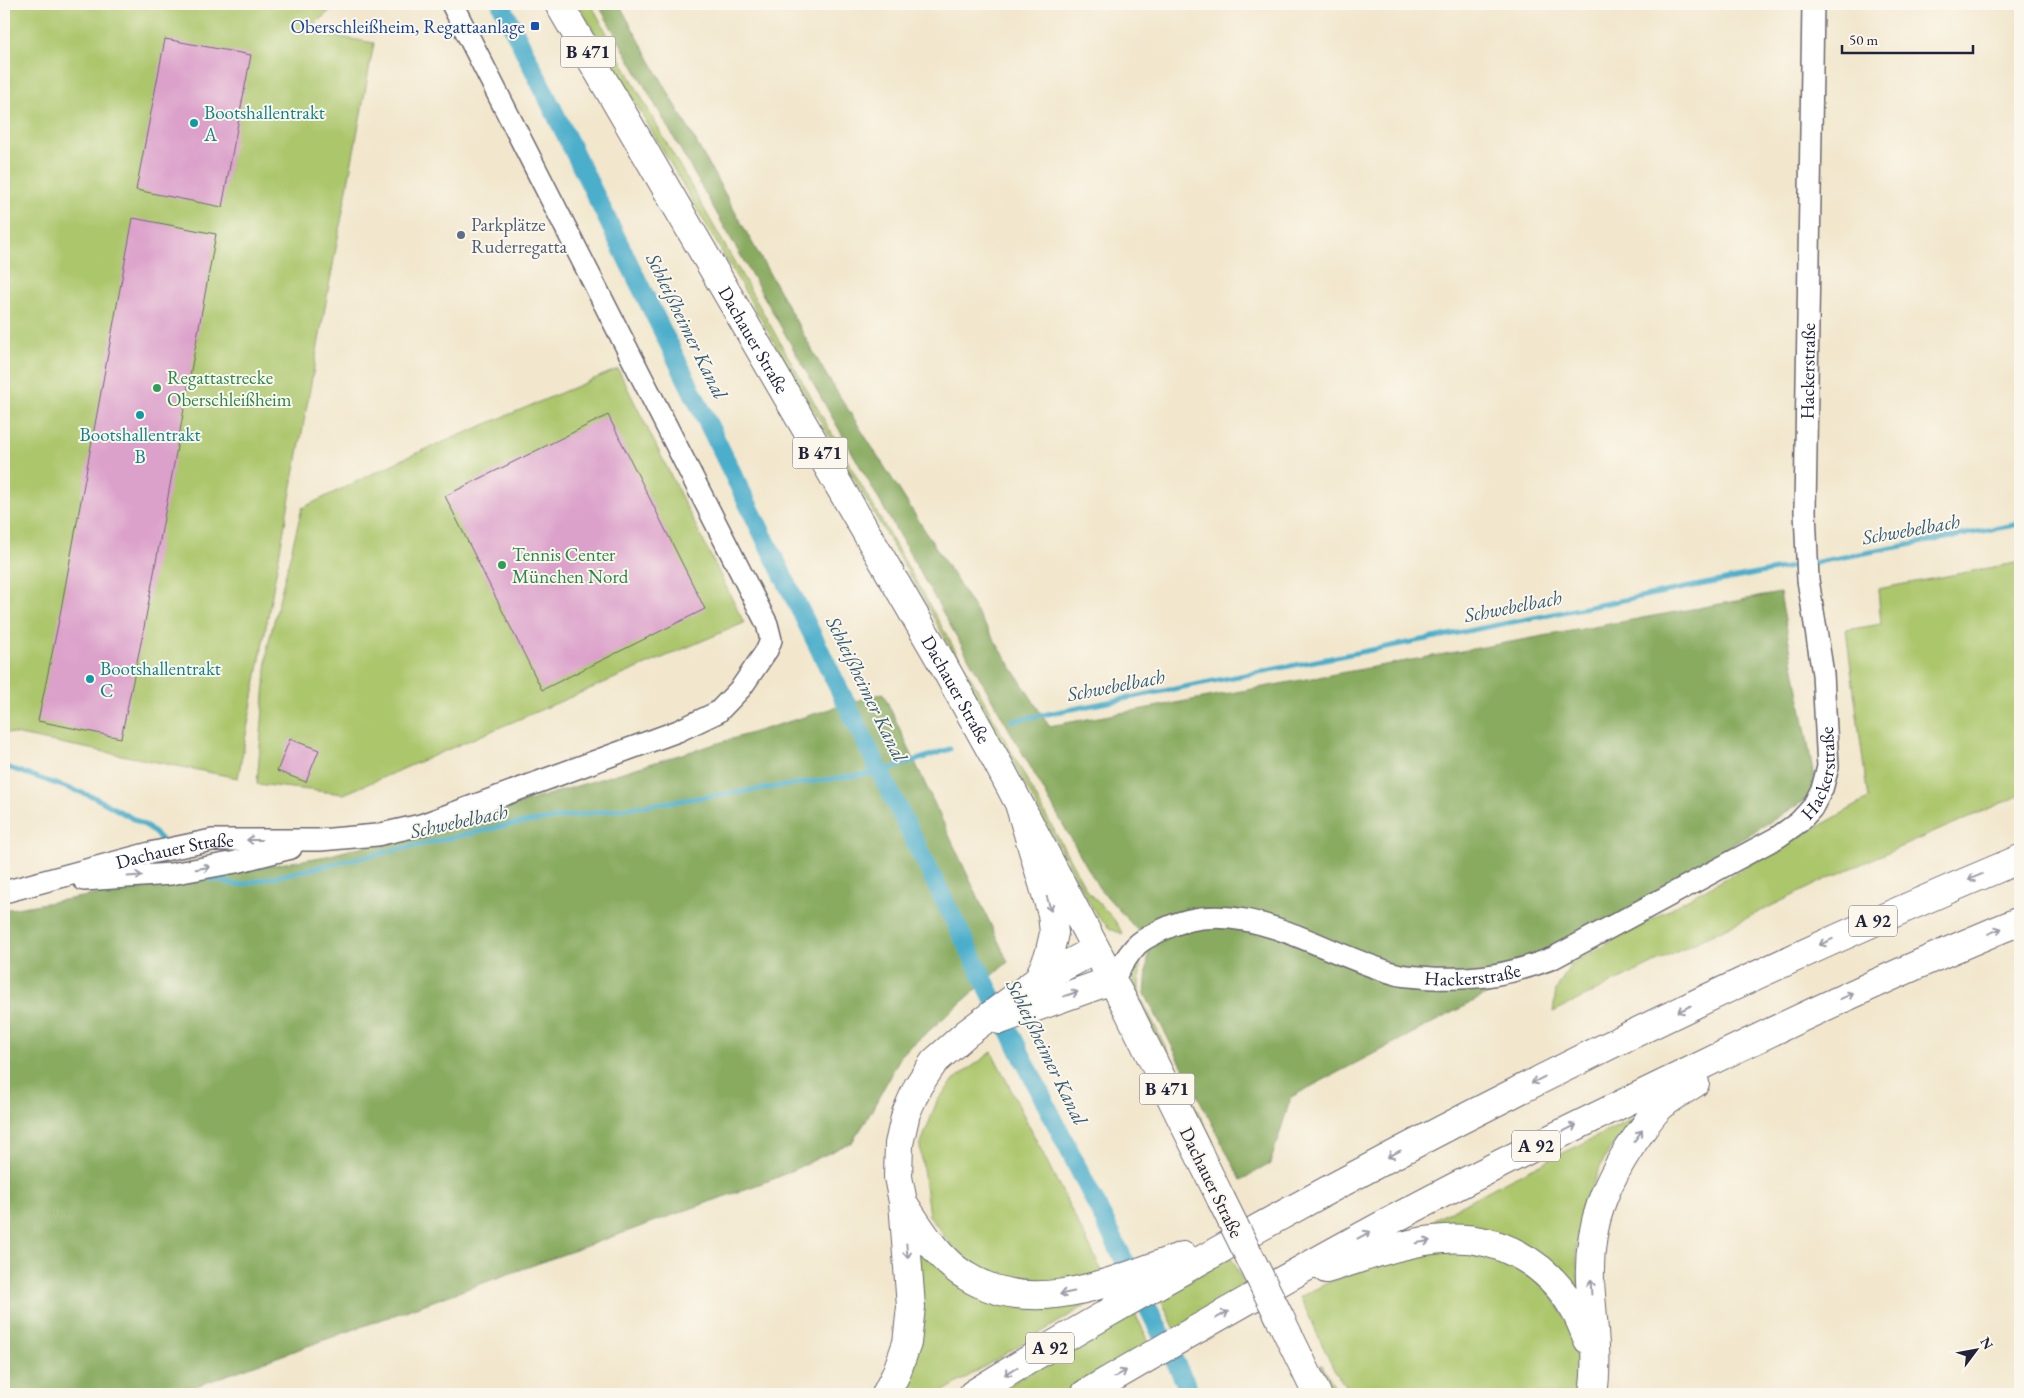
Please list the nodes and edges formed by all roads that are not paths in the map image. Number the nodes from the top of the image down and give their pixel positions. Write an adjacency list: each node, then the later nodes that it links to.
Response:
1 (452, 4): 5 (street, Dachauer Straße)
2 (559, 4): 4 (main road, Dachauer Straße / B 471)
3 (1813, 4): 10 (street, Hackerstraße)
4 (1020, 807): 11 (main road, Dachauer Straße / B 471); 13 (main road, one-way to 13)
5 (320, 840): 7 (street, Dachauer Straße, one-way to 5); 7 (street, Dachauer Straße, one-way to 7)
6 (2020, 858): 17 (main road, A 92, one-way to 17)
7 (34, 884): 8 (street, Dachauer Straße)
8 (4, 892)
9 (2020, 921): 14 (main road, A 92, one-way to 9)
10 (1137, 945): 11 (street, Hackerstraße); 12 (street, Hackerstraße)
11 (1095, 950): 12 (main road, Dachauer Straße / B 471); 13 (main road)
12 (1112, 980): 13 (main road, one-way to 12); 22 (main road, Dachauer Straße / B 471, bridge)
13 (1029, 994): 15 (main road)
14 (1802, 1016): 16 (main road, A 92, one-way to 14); 18 (main road, one-way to 14)
15 (903, 1202): 17 (main road, one-way to 15); 19 (main road, one-way to 19)
16 (1276, 1285): 18 (main road, one-way to 18); 21 (main road, A 92, one-way to 16)
17 (1121, 1291): 20 (main road, A 92, one-way to 20)
18 (1594, 1353): 23 (main road)
19 (886, 1394)
20 (973, 1394)
21 (1085, 1394)
22 (1317, 1394)
23 (1593, 1394)

